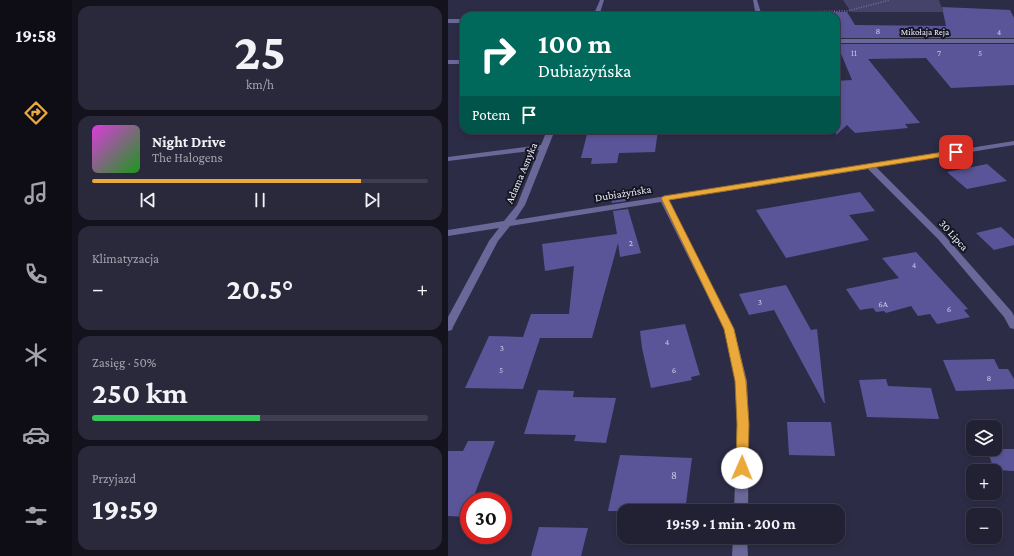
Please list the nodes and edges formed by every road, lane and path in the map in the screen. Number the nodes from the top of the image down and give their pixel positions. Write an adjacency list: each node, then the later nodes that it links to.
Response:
1 (602, 0): 3 (street)
2 (755, 0): 4 (street)
3 (598, 12)
4 (758, 12)
5 (448, 21): 6 (street)
6 (460, 21)
7 (840, 41): 8 (street, Mikołaja Reja)
8 (1014, 41)
9 (448, 62): 10 (street)
10 (460, 62)
11 (549, 134): 13 (street, Adama Asnyka)
12 (1014, 143): 15 (street, Dubiażyńska)
13 (544, 147): 14 (street); 17 (street, Adama Asnyka)
14 (448, 158)
15 (870, 166): 16 (street, Dubiażyńska); 19 (street, 30 Lipca)
16 (664, 198): 17 (street, Dubiażyńska); 21 (street)
17 (508, 223): 18 (street, Dubiażyńska); 20 (street, Adama Asnyka)
18 (448, 233)
19 (1014, 325)
20 (448, 327)
21 (741, 504)
22 (740, 544): 23 (street)
23 (740, 556)

